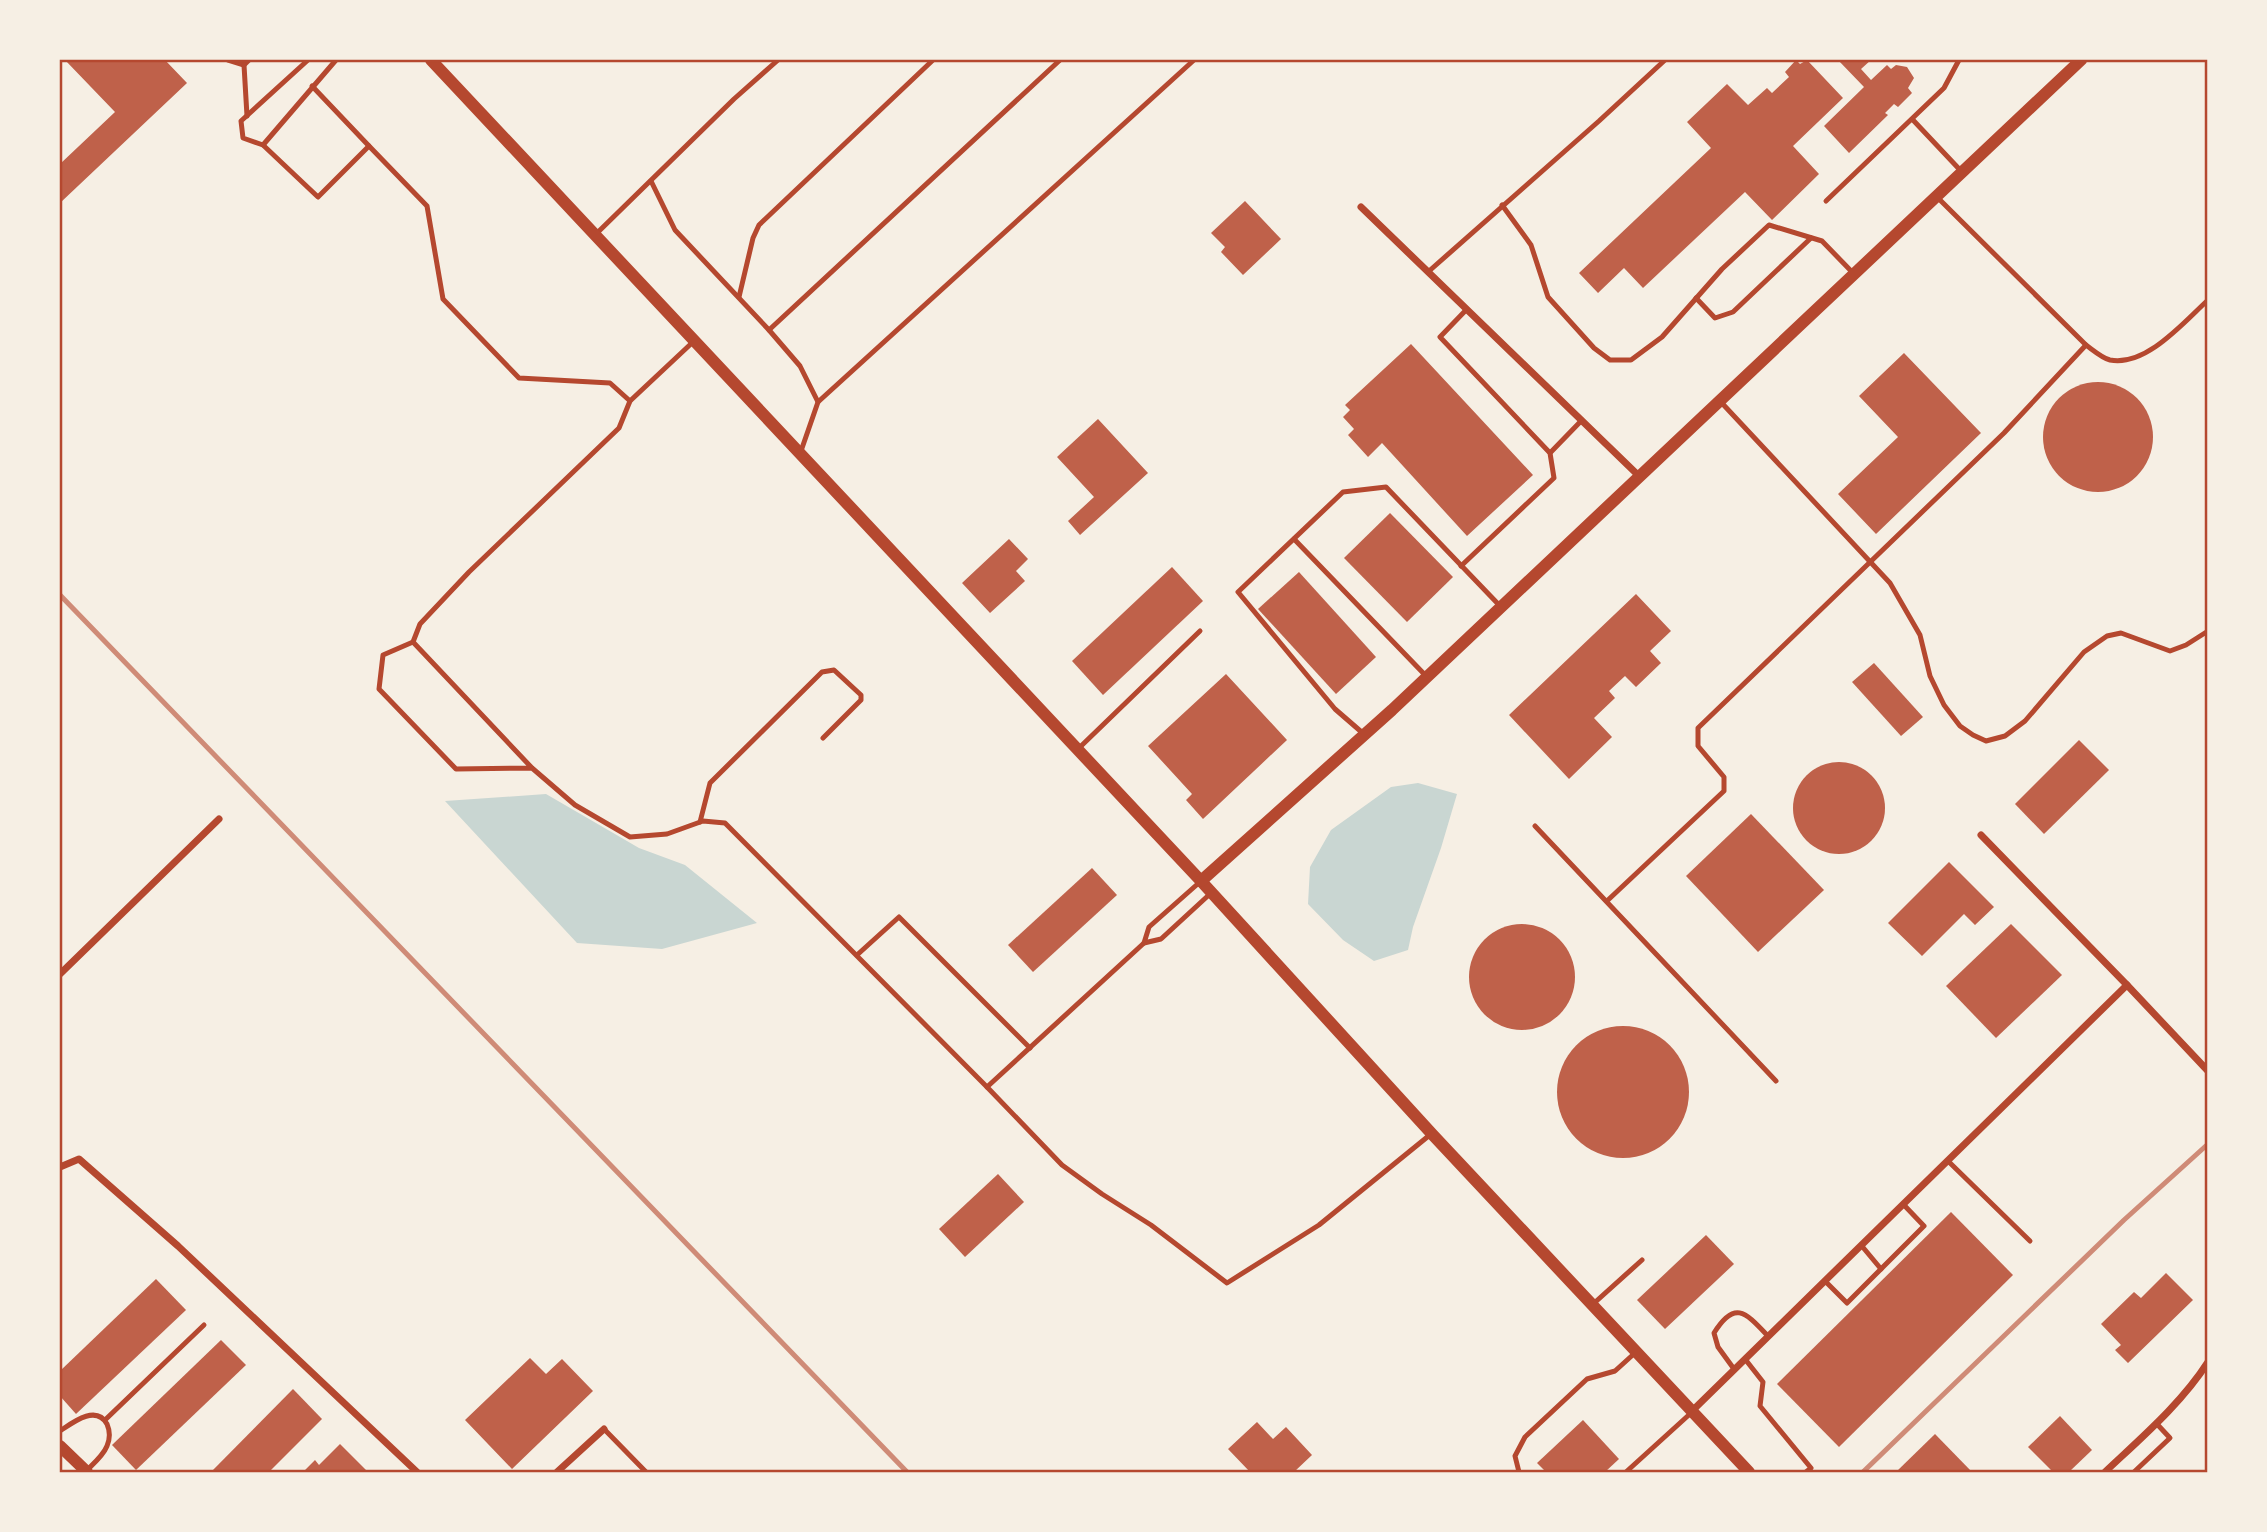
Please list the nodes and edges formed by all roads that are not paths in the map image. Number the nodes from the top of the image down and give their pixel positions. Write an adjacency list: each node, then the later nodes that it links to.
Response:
1 (228, 60): 12 (lane)
2 (308, 60): 14 (lane)
3 (336, 60): 13 (lane)
4 (431, 60): 24 (street)
5 (778, 60): 19 (lane)
6 (933, 60): 28 (lane)
7 (1060, 60): 32 (lane)
8 (1194, 60): 37 (lane)
9 (1664, 60): 22 (lane)
10 (1959, 60): 15 (lane)
11 (2078, 60): 18 (street)
12 (246, 62): 14 (lane)
13 (312, 86): 16 (lane); 17 (lane)
14 (247, 116): 16 (lane)
15 (1913, 120): 18 (lane); 21 (lane)
16 (263, 145): 17 (lane)
17 (369, 146): 36 (lane)
18 (1962, 172): 20 (street)
19 (651, 181): 24 (lane); 28 (lane)
20 (1936, 196): 27 (street); 34 (lane)
21 (1826, 201)
22 (1502, 205): 26 (lane); 29 (lane)
23 (1361, 207): 26 (street)
24 (595, 235): 33 (street)
25 (1811, 238): 27 (lane); 29 (lane); 29 (lane)
26 (1428, 271): 31 (street)
27 (1854, 274): 35 (street)
28 (739, 297): 32 (lane)
29 (1696, 298)
30 (2207, 300): 34 (lane)
31 (1467, 309): 38 (street); 39 (lane)
32 (769, 330): 37 (lane)
33 (694, 341): 36 (lane); 40 (street)
34 (2087, 345): 43 (lane)
35 (1719, 400): 41 (street); 43 (lane)
36 (630, 401): 48 (lane)
37 (818, 402): 40 (lane)
38 (1582, 420): 39 (lane); 41 (street)
39 (1550, 453): 44 (lane)
40 (800, 454): 52 (street)
41 (1639, 476): 45 (street)
42 (1294, 539): 44 (lane); 49 (lane); 50 (lane)
43 (1870, 561): 47 (lane); 60 (lane)
44 (1461, 566): 45 (lane)
45 (1501, 607): 49 (street)
46 (1200, 631): 52 (lane)
47 (2207, 631)
48 (413, 642): 53 (lane); 53 (lane)
49 (1427, 677): 50 (street)
50 (1365, 735): 58 (street)
51 (823, 738): 55 (lane)
52 (1078, 750): 58 (street)
53 (532, 768): 55 (lane)
54 (219, 819): 63 (street)
55 (700, 822): 62 (lane)
56 (1535, 826): 60 (lane)
57 (1981, 835): 64 (street)
58 (1201, 881): 59 (street); 61 (lane)
59 (1211, 893): 61 (lane); 69 (street)
60 (1608, 900): 67 (lane)
61 (1144, 943): 65 (lane)
62 (857, 955): 65 (lane); 68 (lane)
63 (60, 974)
64 (2127, 985): 66 (street); 70 (street)
65 (1030, 1048): 68 (lane)
66 (2207, 1071)
67 (1776, 1081)
68 (987, 1087): 69 (lane)
69 (1432, 1134): 78 (street)
70 (1948, 1161): 72 (street); 73 (lane)
71 (60, 1167): 92 (street)
72 (1903, 1204): 74 (street); 76 (lane)
73 (2030, 1241)
74 (1861, 1245): 76 (lane); 77 (street)
75 (1642, 1260): 78 (lane)
76 (1881, 1269): 77 (lane)
77 (1825, 1281): 80 (street)
78 (1592, 1305): 81 (street)
79 (204, 1325): 86 (lane)
80 (1768, 1336): 82 (street); 84 (lane)
81 (1636, 1352): 85 (street); 95 (lane)
82 (1745, 1359): 84 (street); 98 (lane)
83 (2207, 1362): 87 (street)
84 (1734, 1369): 85 (street)
85 (1692, 1412): 96 (lane); 97 (street)
86 (105, 1420): 89 (lane); 91 (lane)
87 (2156, 1423): 99 (street); 100 (lane)
88 (604, 1429): 93 (street); 94 (lane)
89 (60, 1432)
90 (60, 1446): 91 (street)
91 (86, 1472)
92 (417, 1472)
93 (557, 1472)
94 (646, 1472)
95 (1519, 1472)
96 (1626, 1472)
97 (1749, 1472)
98 (1806, 1472)
99 (2105, 1472)
100 (2134, 1472)

